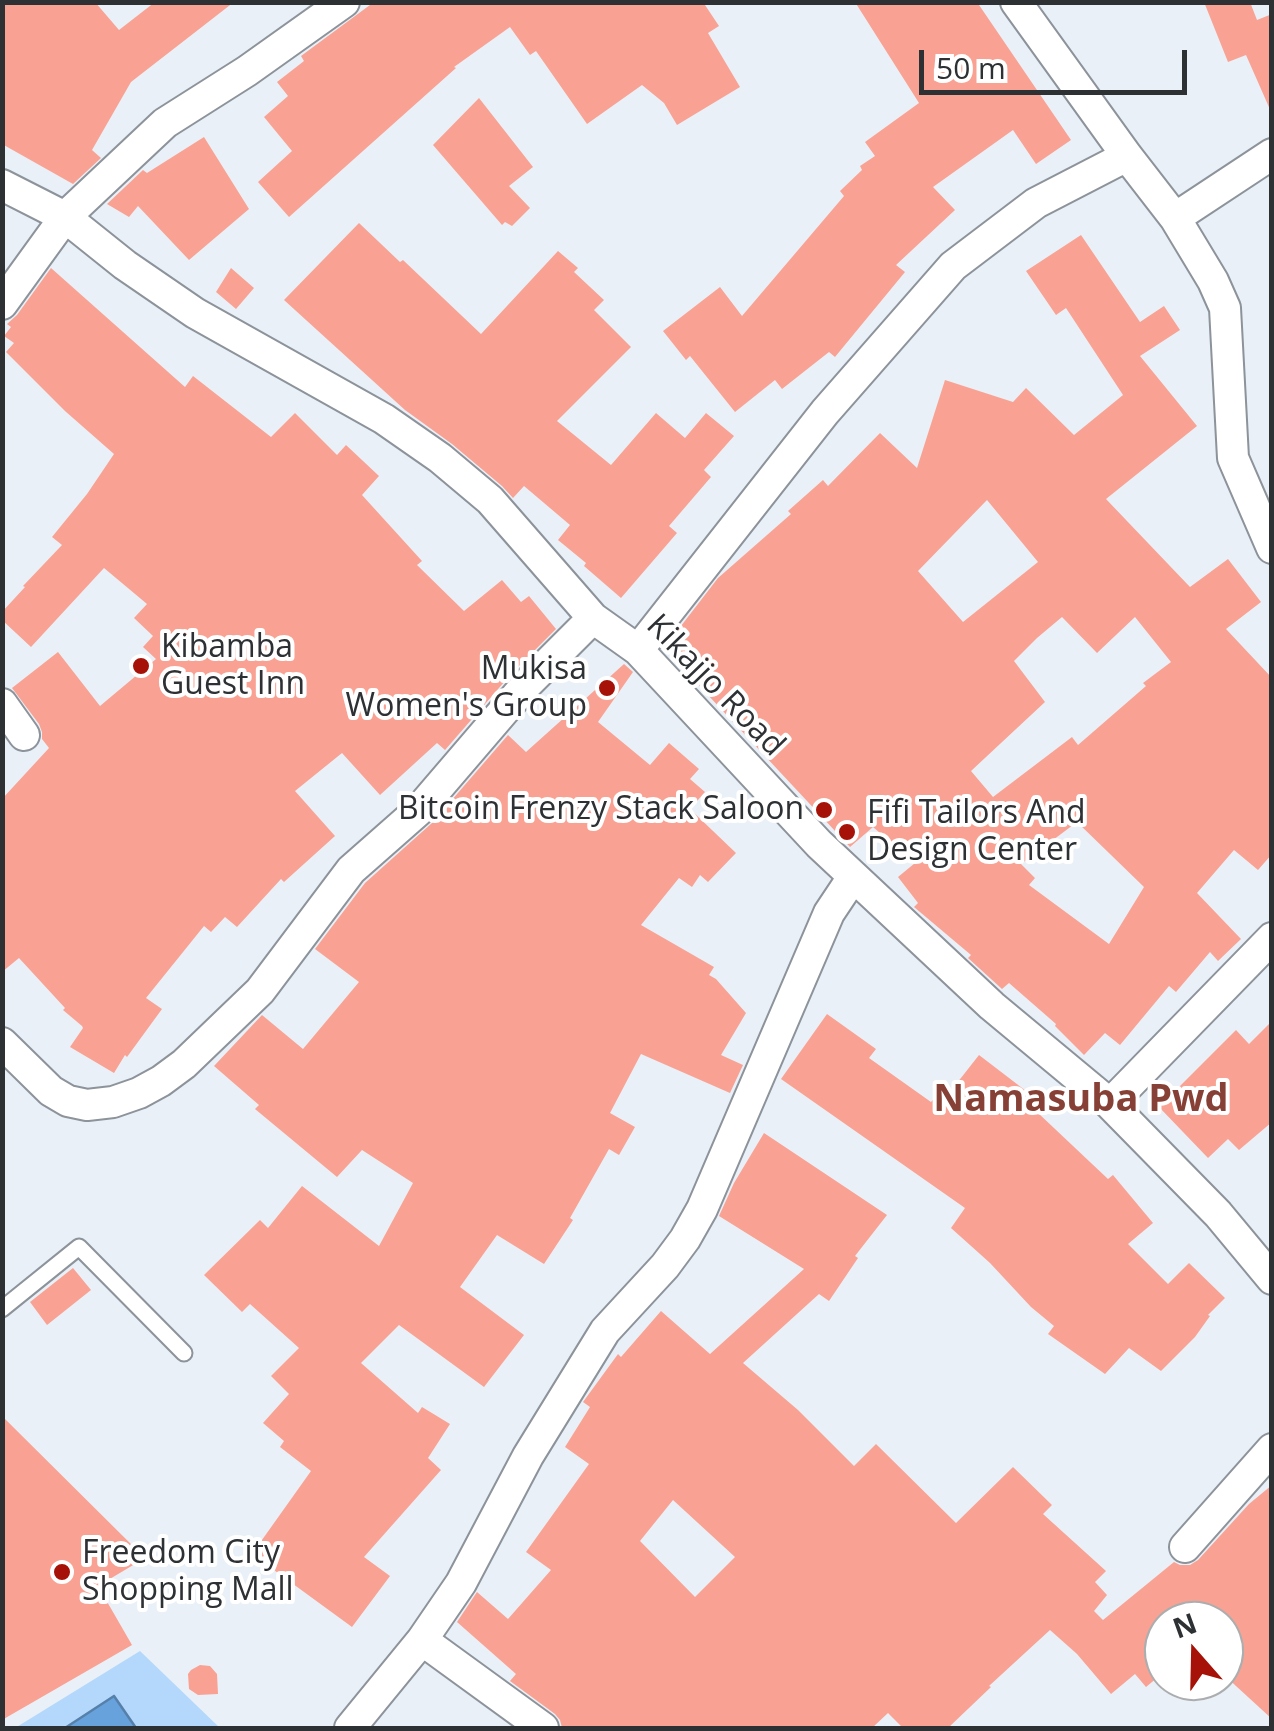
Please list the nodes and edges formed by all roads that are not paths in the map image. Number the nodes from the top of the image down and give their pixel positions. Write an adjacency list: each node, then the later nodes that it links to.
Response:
1 (344, 2): 6 (street)
2 (1021, 3): 4 (street)
3 (1272, 154): 7 (street)
4 (1127, 156): 7 (street); 11 (street)
5 (2, 185): 6 (street, Kikajjo Road)
6 (64, 217): 8 (street); 10 (street, Kikajjo Road)
7 (1176, 218): 9 (street)
8 (2, 304)
9 (1272, 548)
10 (593, 618): 11 (street, Kikajjo Road); 16 (street)
11 (638, 650): 14 (street, Kikajjo Road)
12 (2, 704): 13 (street)
13 (24, 735)
14 (853, 877): 17 (street, Kikajjo Road); 23 (street)
15 (1272, 938): 17 (street)
16 (2, 1043)
17 (1110, 1104): 18 (street, Kikajjo Road)
18 (1272, 1278)
19 (2, 1309): 20 (lane)
20 (184, 1353)
21 (1272, 1449): 22 (street)
22 (1185, 1547)
23 (422, 1640): 24 (street); 25 (street)
24 (350, 1728)
25 (543, 1728)

